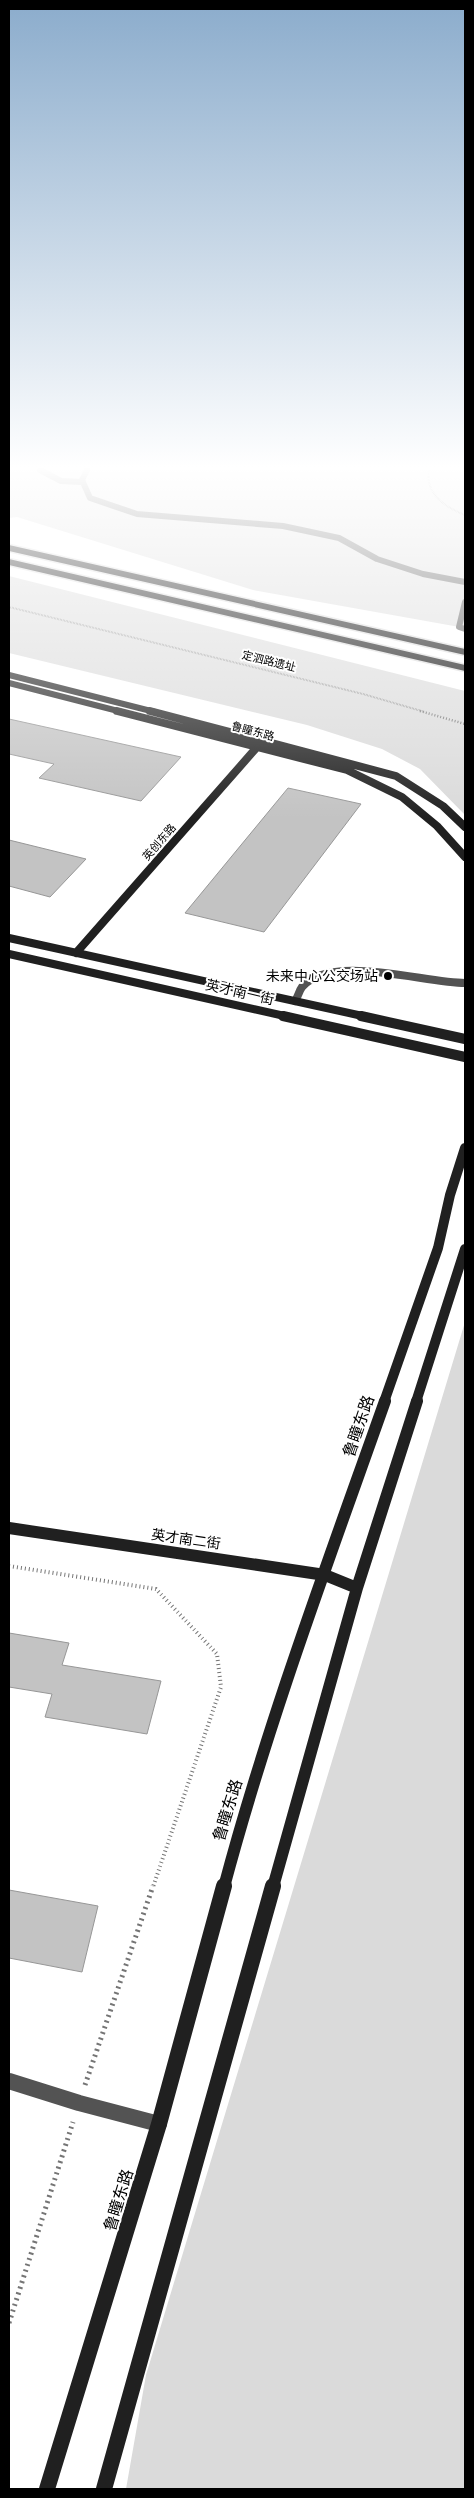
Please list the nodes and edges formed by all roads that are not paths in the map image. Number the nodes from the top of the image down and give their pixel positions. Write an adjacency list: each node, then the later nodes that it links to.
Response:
1 (117, 587): 4 (highway)
2 (178, 587): 6 (highway)
3 (465, 602): 5 (street)
4 (246, 616): 7 (highway); 9 (highway)
5 (465, 629)
6 (465, 652)
7 (465, 668)
8 (9, 675): 12 (main road, 鲁瞳东路)
9 (465, 676)
10 (9, 683): 11 (main road, 鲁瞳东路)
11 (258, 746): 13 (main road, 鲁瞳东路); 15 (main road, 英创东路)
12 (465, 827)
13 (465, 857)
14 (9, 938): 15 (main road, 英才南一街)
15 (76, 953): 18 (main road, 英才南一街)
16 (9, 954): 20 (main road, 英才南一街)
17 (465, 982): 18 (street)
18 (295, 1001): 19 (main road, 英才南一街)
19 (465, 1039)
20 (465, 1057)
21 (465, 1148): 24 (main road, 鲁瞳东路)
22 (465, 1249): 25 (main road)
23 (9, 1528): 24 (main road, 英才南二街)
24 (325, 1575): 25 (main road, 英才南二街); 27 (main road, 鲁瞳东路)
25 (357, 1588): 29 (main road)
26 (9, 2081): 27 (street)
27 (159, 2124): 28 (main road, 鲁瞳东路)
28 (47, 2489)
29 (104, 2489)

